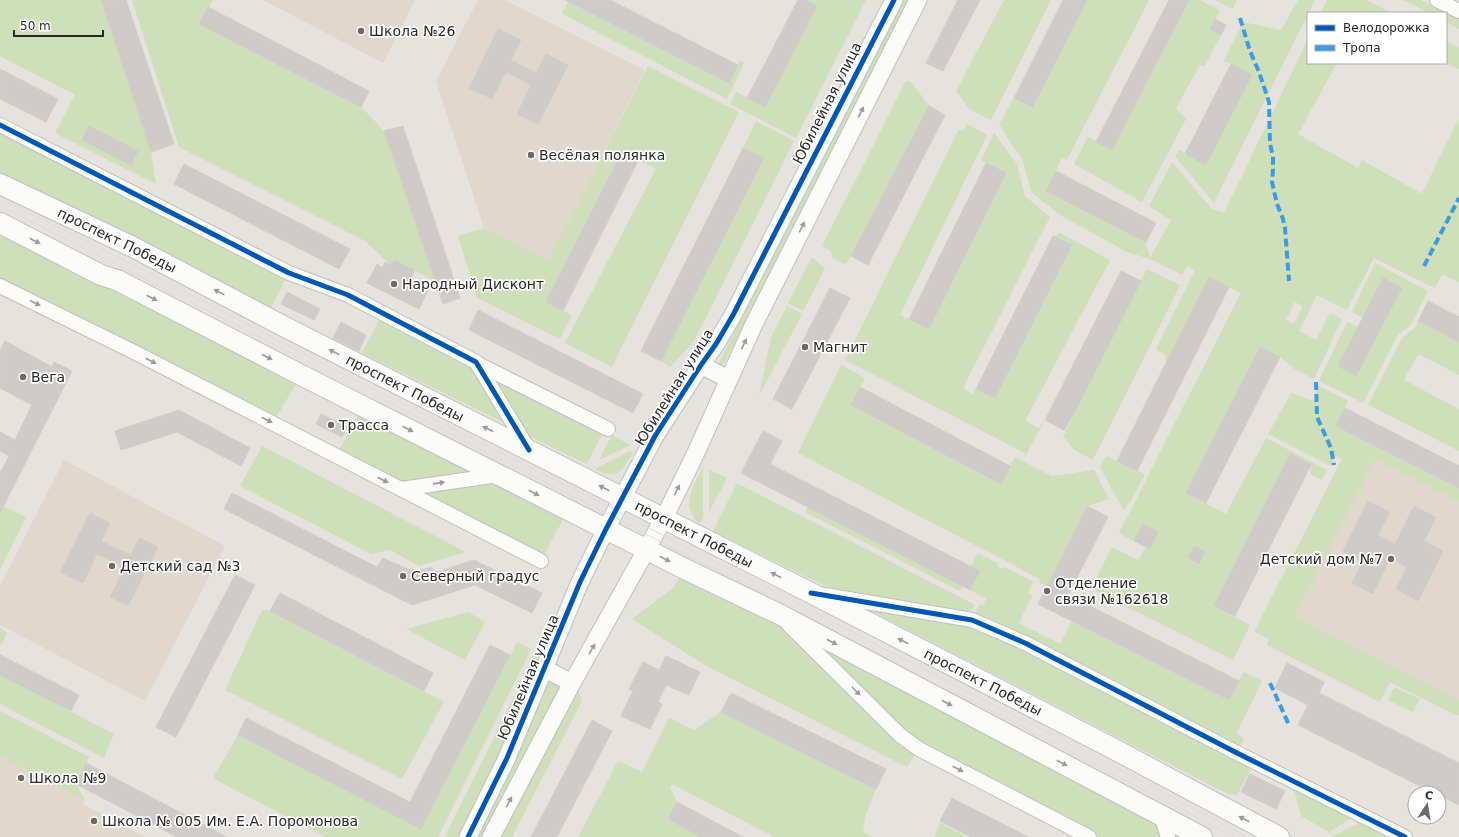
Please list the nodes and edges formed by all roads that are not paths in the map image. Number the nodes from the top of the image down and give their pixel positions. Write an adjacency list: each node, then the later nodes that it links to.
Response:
1 (894, 0): 10 (street, Юбилейная улица)
2 (918, 0): 11 (street, one-way to 2)
3 (1437, 0): 4 (street)
4 (1459, 11)
5 (0, 125): 9 (street)
6 (0, 184): 13 (main road, проспект Победы, one-way to 6)
7 (0, 223): 14 (main road, one-way to 14)
8 (0, 286): 15 (street, one-way to 15)
9 (476, 362): 12 (street); 13 (street)
10 (702, 365): 11 (street); 16 (street, Юбилейная улица)
11 (728, 379): 17 (street, one-way to 11)
12 (608, 429)
13 (529, 450): 16 (main road, проспект Победы, one-way to 13)
14 (499, 475): 15 (street, one-way to 14); 18 (main road, one-way to 18)
15 (401, 489): 20 (street)
16 (622, 497): 17 (main road, проспект Победы); 18 (street, Юбилейная улица)
17 (664, 518): 19 (street); 21 (main road, проспект Победы, one-way to 17)
18 (606, 529): 19 (main road); 23 (street, Юбилейная улица)
19 (647, 550): 22 (main road, one-way to 22); 24 (street, one-way to 19)
20 (541, 560)
21 (811, 593): 31 (main road, проспект Победы, one-way to 21); 32 (street)
22 (779, 614): 25 (main road, one-way to 25); 28 (street, one-way to 28)
23 (545, 669): 24 (street); 26 (street, Юбилейная улица)
24 (572, 683): 27 (street, one-way to 24)
25 (1161, 815): 29 (street); 30 (main road)
26 (468, 837)
27 (491, 837)
28 (1089, 837)
29 (1168, 837)
30 (1202, 837)
31 (1279, 837)
32 (1405, 837)

